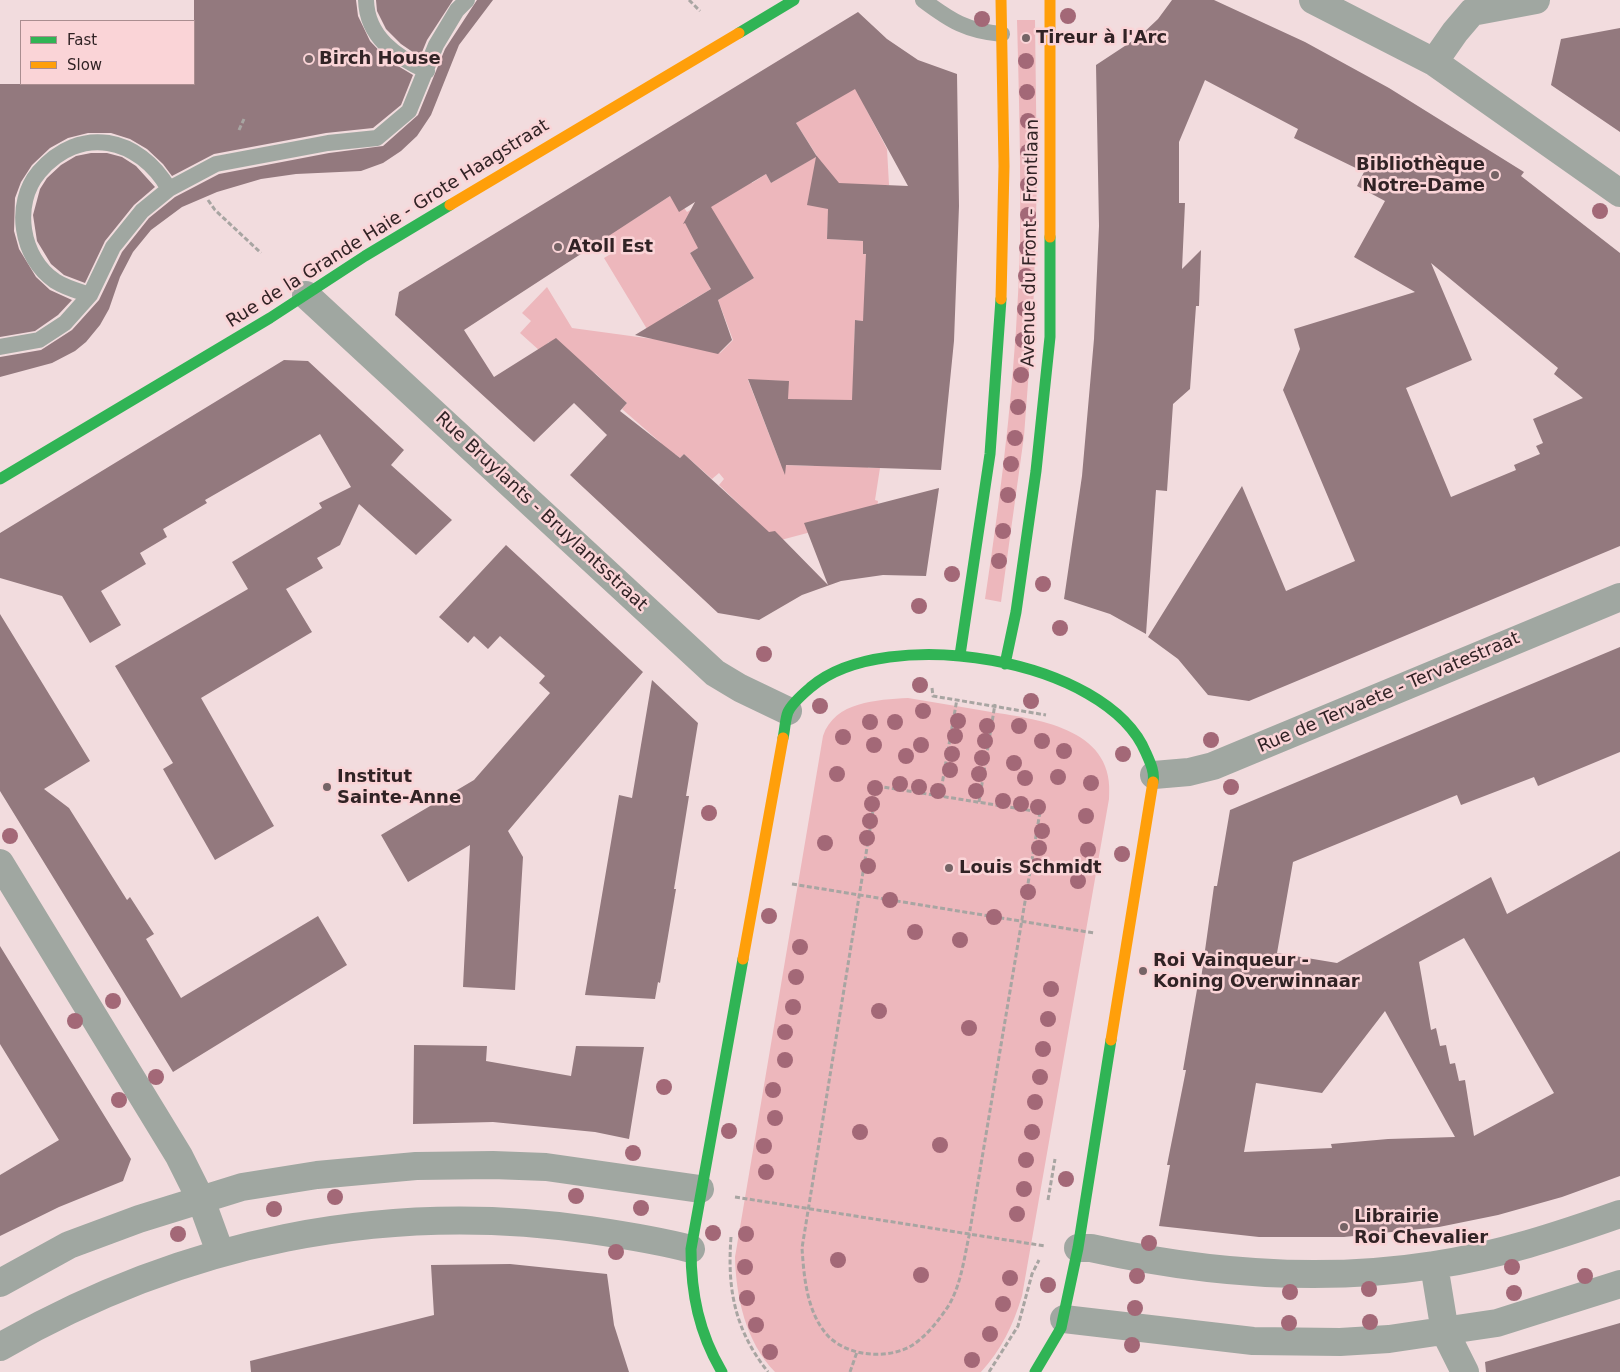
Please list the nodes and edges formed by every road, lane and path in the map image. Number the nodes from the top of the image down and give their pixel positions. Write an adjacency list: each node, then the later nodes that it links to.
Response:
1 (366, 0): 13 (lane)
2 (467, 0): 13 (lane)
3 (689, 0): 10 (path)
4 (794, 0): 19 (street, Rue de la Grande Haie - Grote Haagstraat)
5 (923, 0): 11 (lane)
6 (1001, 0): 11 (street, Avenue du Front - Frontlaan)
7 (1050, 0): 24 (street, Avenue du Front - Frontlaan)
8 (1313, 0): 12 (street)
9 (1536, 0): 12 (street)
10 (700, 11)
11 (1002, 34): 23 (street, Avenue du Front - Frontlaan)
12 (1434, 62): 15 (street)
13 (427, 71): 14 (lane)
14 (169, 189): 18 (lane); 18 (lane)
15 (1620, 193)
16 (215, 210): 17 (path)
17 (261, 253)
18 (90, 295): 20 (lane)
19 (306, 295): 21 (street, Rue de la Grande Haie - Grote Haagstraat); 28 (street, Rue Bruylants - Bruylantsstraat)
20 (0, 347)
21 (0, 479)
22 (1620, 597): 30 (street, Rue de Tervaete - Tervatestraat)
23 (960, 655): 24 (street); 28 (street)
24 (1004, 664): 30 (street)
25 (932, 686): 26 (path)
26 (956, 699): 27 (path); 31 (path)
27 (994, 704): 29 (path); 32 (path)
28 (788, 711): 41 (street)
29 (1056, 718)
30 (1154, 775): 51 (street)
31 (940, 796): 32 (path); 35 (path)
32 (979, 802): 36 (path)
33 (0, 863): 43 (street)
34 (787, 883): 35 (path)
35 (860, 894): 36 (path); 44 (path)
36 (1022, 921): 38 (path); 48 (path)
37 (1096, 923): 38 (path)
38 (1095, 933): 39 (path)
39 (1093, 942)
40 (1056, 1152): 45 (path)
41 (700, 1189): 43 (street); 52 (street)
42 (733, 1197): 44 (path)
43 (201, 1200): 53 (street); 55 (street)
44 (808, 1209): 48 (path); 60 (path)
45 (1048, 1209)
46 (1620, 1214): 54 (street)
47 (731, 1228): 62 (path)
48 (969, 1236): 50 (path); 60 (path)
49 (1045, 1237): 50 (path)
50 (1045, 1246): 64 (path)
51 (1078, 1248): 54 (street); 57 (street)
52 (691, 1249): 53 (street); 61 (street)
53 (220, 1252): 59 (street)
54 (1434, 1265): 58 (street)
55 (0, 1283)
56 (1620, 1284): 58 (street)
57 (1064, 1319): 58 (street); 65 (street)
58 (1445, 1332): 66 (street)
59 (0, 1347)
60 (857, 1352): 63 (path)
61 (722, 1372)
62 (768, 1372)
63 (850, 1372)
64 (989, 1372)
65 (1035, 1372)
66 (1465, 1372)

